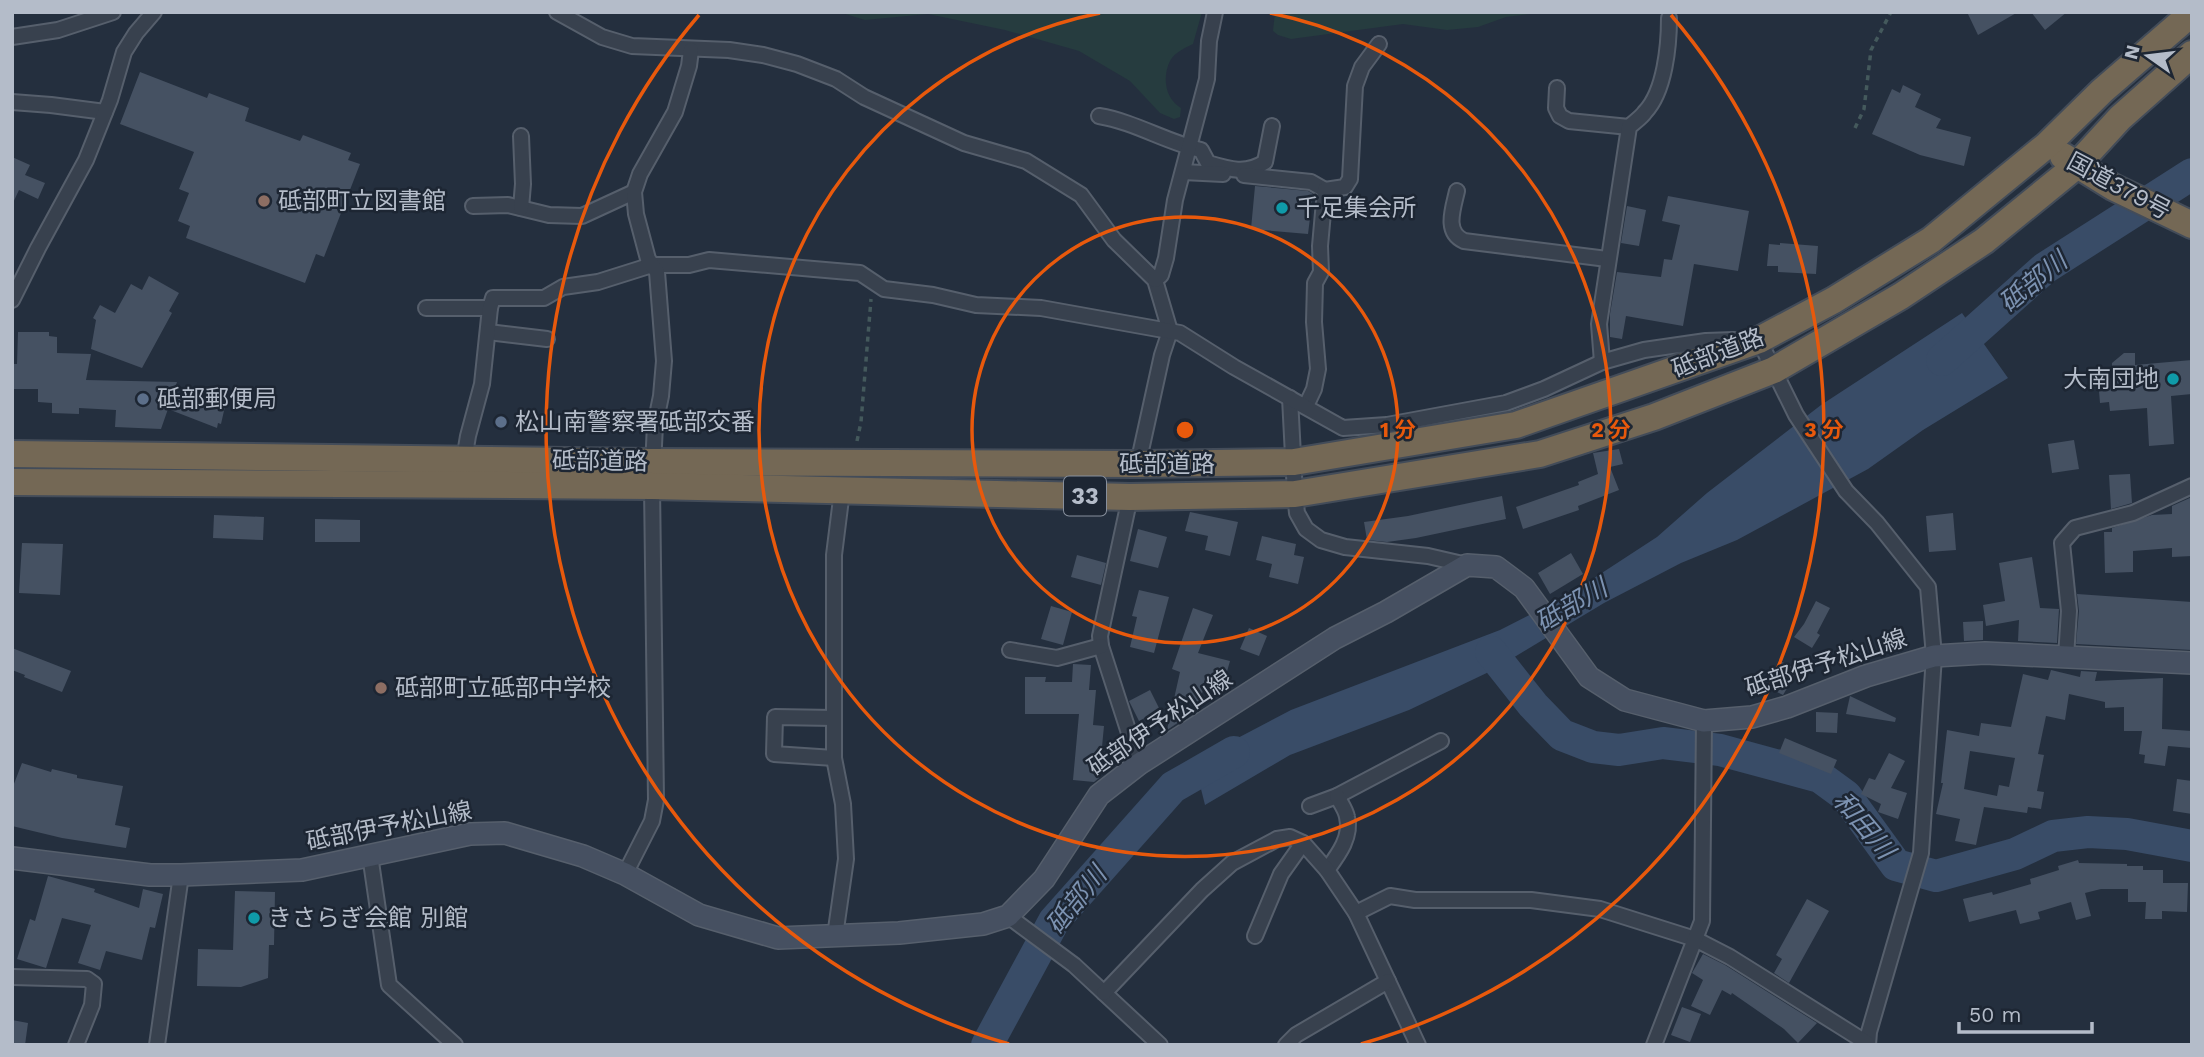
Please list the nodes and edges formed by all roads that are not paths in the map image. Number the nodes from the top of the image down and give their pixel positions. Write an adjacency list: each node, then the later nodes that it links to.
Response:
1 (113, 12): 7 (street)
2 (154, 12): 13 (street)
3 (556, 12): 9 (street)
4 (1215, 12): 19 (street)
5 (2192, 13): 18 (highway, 砥部道路 / 33)
6 (1669, 18): 16 (street)
7 (12, 37)
8 (1379, 44): 22 (street)
9 (691, 50): 24 (street); 30 (street)
10 (2192, 54): 20 (highway, 砥部道路 / 33)
11 (1557, 88): 16 (street)
12 (12, 102): 13 (street)
13 (105, 113): 31 (street)
14 (1099, 116): 19 (street)
15 (1272, 127): 19 (street)
16 (1629, 127): 28 (street)
17 (521, 136): 26 (street)
18 (2047, 145): 20 (highway, 国道379号); 37 (highway, 砥部道路 / 33)
19 (1190, 147): 21 (street)
20 (2076, 166): 27 (highway, 国道379号); 39 (highway, 砥部道路 / 33)
21 (1183, 172): 22 (street); 30 (street)
22 (1325, 190): 41 (street)
23 (1457, 191): 28 (street)
24 (634, 192): 26 (street); 29 (street)
25 (474, 206): 26 (street)
26 (521, 208)
27 (2192, 225)
28 (1607, 259): 38 (street)
29 (652, 265): 33 (street); 34 (street); 46 (street)
30 (1155, 280): 34 (street)
31 (12, 300)
32 (426, 308): 33 (street)
33 (490, 308): 35 (street)
34 (1170, 331): 40 (street); 45 (street)
35 (488, 332): 36 (street); 43 (street)
36 (547, 339)
37 (1759, 340): 38 (street); 39 (street); 44 (highway, 砥部道路 / 33)
38 (1601, 362): 41 (street)
39 (1774, 370): 50 (highway, 砥部道路 / 33); 55 (street)
40 (1290, 398): 41 (street); 44 (street)
41 (1306, 406)
42 (12, 454): 43 (highway, 砥部道路 / 33)
43 (464, 460): 46 (highway, 砥部道路 / 33)
44 (1294, 462): 45 (highway, 砥部道路 / 33); 50 (street)
45 (1138, 464): 46 (highway, 砥部道路 / 33)
46 (652, 474): 47 (highway, 砥部道路 / 33); 49 (highway, 砥部道路 / 33); 69 (street)
47 (12, 482)
48 (2192, 486): 56 (street)
49 (842, 491): 51 (highway, 砥部道路 / 33); 58 (street)
50 (1295, 494): 51 (highway, 砥部道路 / 33); 52 (street)
51 (1130, 497): 53 (street)
52 (1467, 565): 59 (main road, 砥部伊予松山線); 62 (main road, 砥部伊予松山線)
53 (1101, 646): 54 (street); 62 (street)
54 (1010, 650)
55 (1934, 656): 56 (main road, 砥部伊予松山線); 59 (main road, 砥部伊予松山線); 79 (street)
56 (2066, 657): 57 (main road, 砥部伊予松山線)
57 (2192, 663)
58 (834, 718): 61 (street); 61 (street)
59 (1704, 726): 75 (street)
60 (1441, 741): 63 (street)
61 (834, 758): 73 (street)
62 (1139, 764): 72 (main road, 砥部伊予松山線)
63 (1337, 796): 64 (street); 68 (street)
64 (1310, 806)
65 (1303, 843): 68 (street); 74 (street); 78 (street)
66 (370, 855): 69 (main road, 砥部伊予松山線); 70 (main road, 砥部伊予松山線); 82 (street)
67 (12, 858): 70 (main road, 砥部伊予松山線)
68 (1326, 870): 71 (street)
69 (625, 873): 73 (main road, 砥部伊予松山線)
70 (181, 876): 81 (street)
71 (1356, 914): 75 (street); 77 (street)
72 (1008, 916): 73 (main road, 砥部伊予松山線); 78 (street)
73 (835, 936)
74 (1255, 936)
75 (1695, 939): 79 (street); 86 (street)
76 (12, 977): 80 (street)
77 (1388, 981): 84 (street); 85 (street)
78 (1104, 993): 83 (street)
79 (1868, 1044)
80 (76, 1045)
81 (157, 1045)
82 (454, 1045)
83 (1160, 1045)
84 (1286, 1045)
85 (1419, 1045)
86 (1654, 1045)

